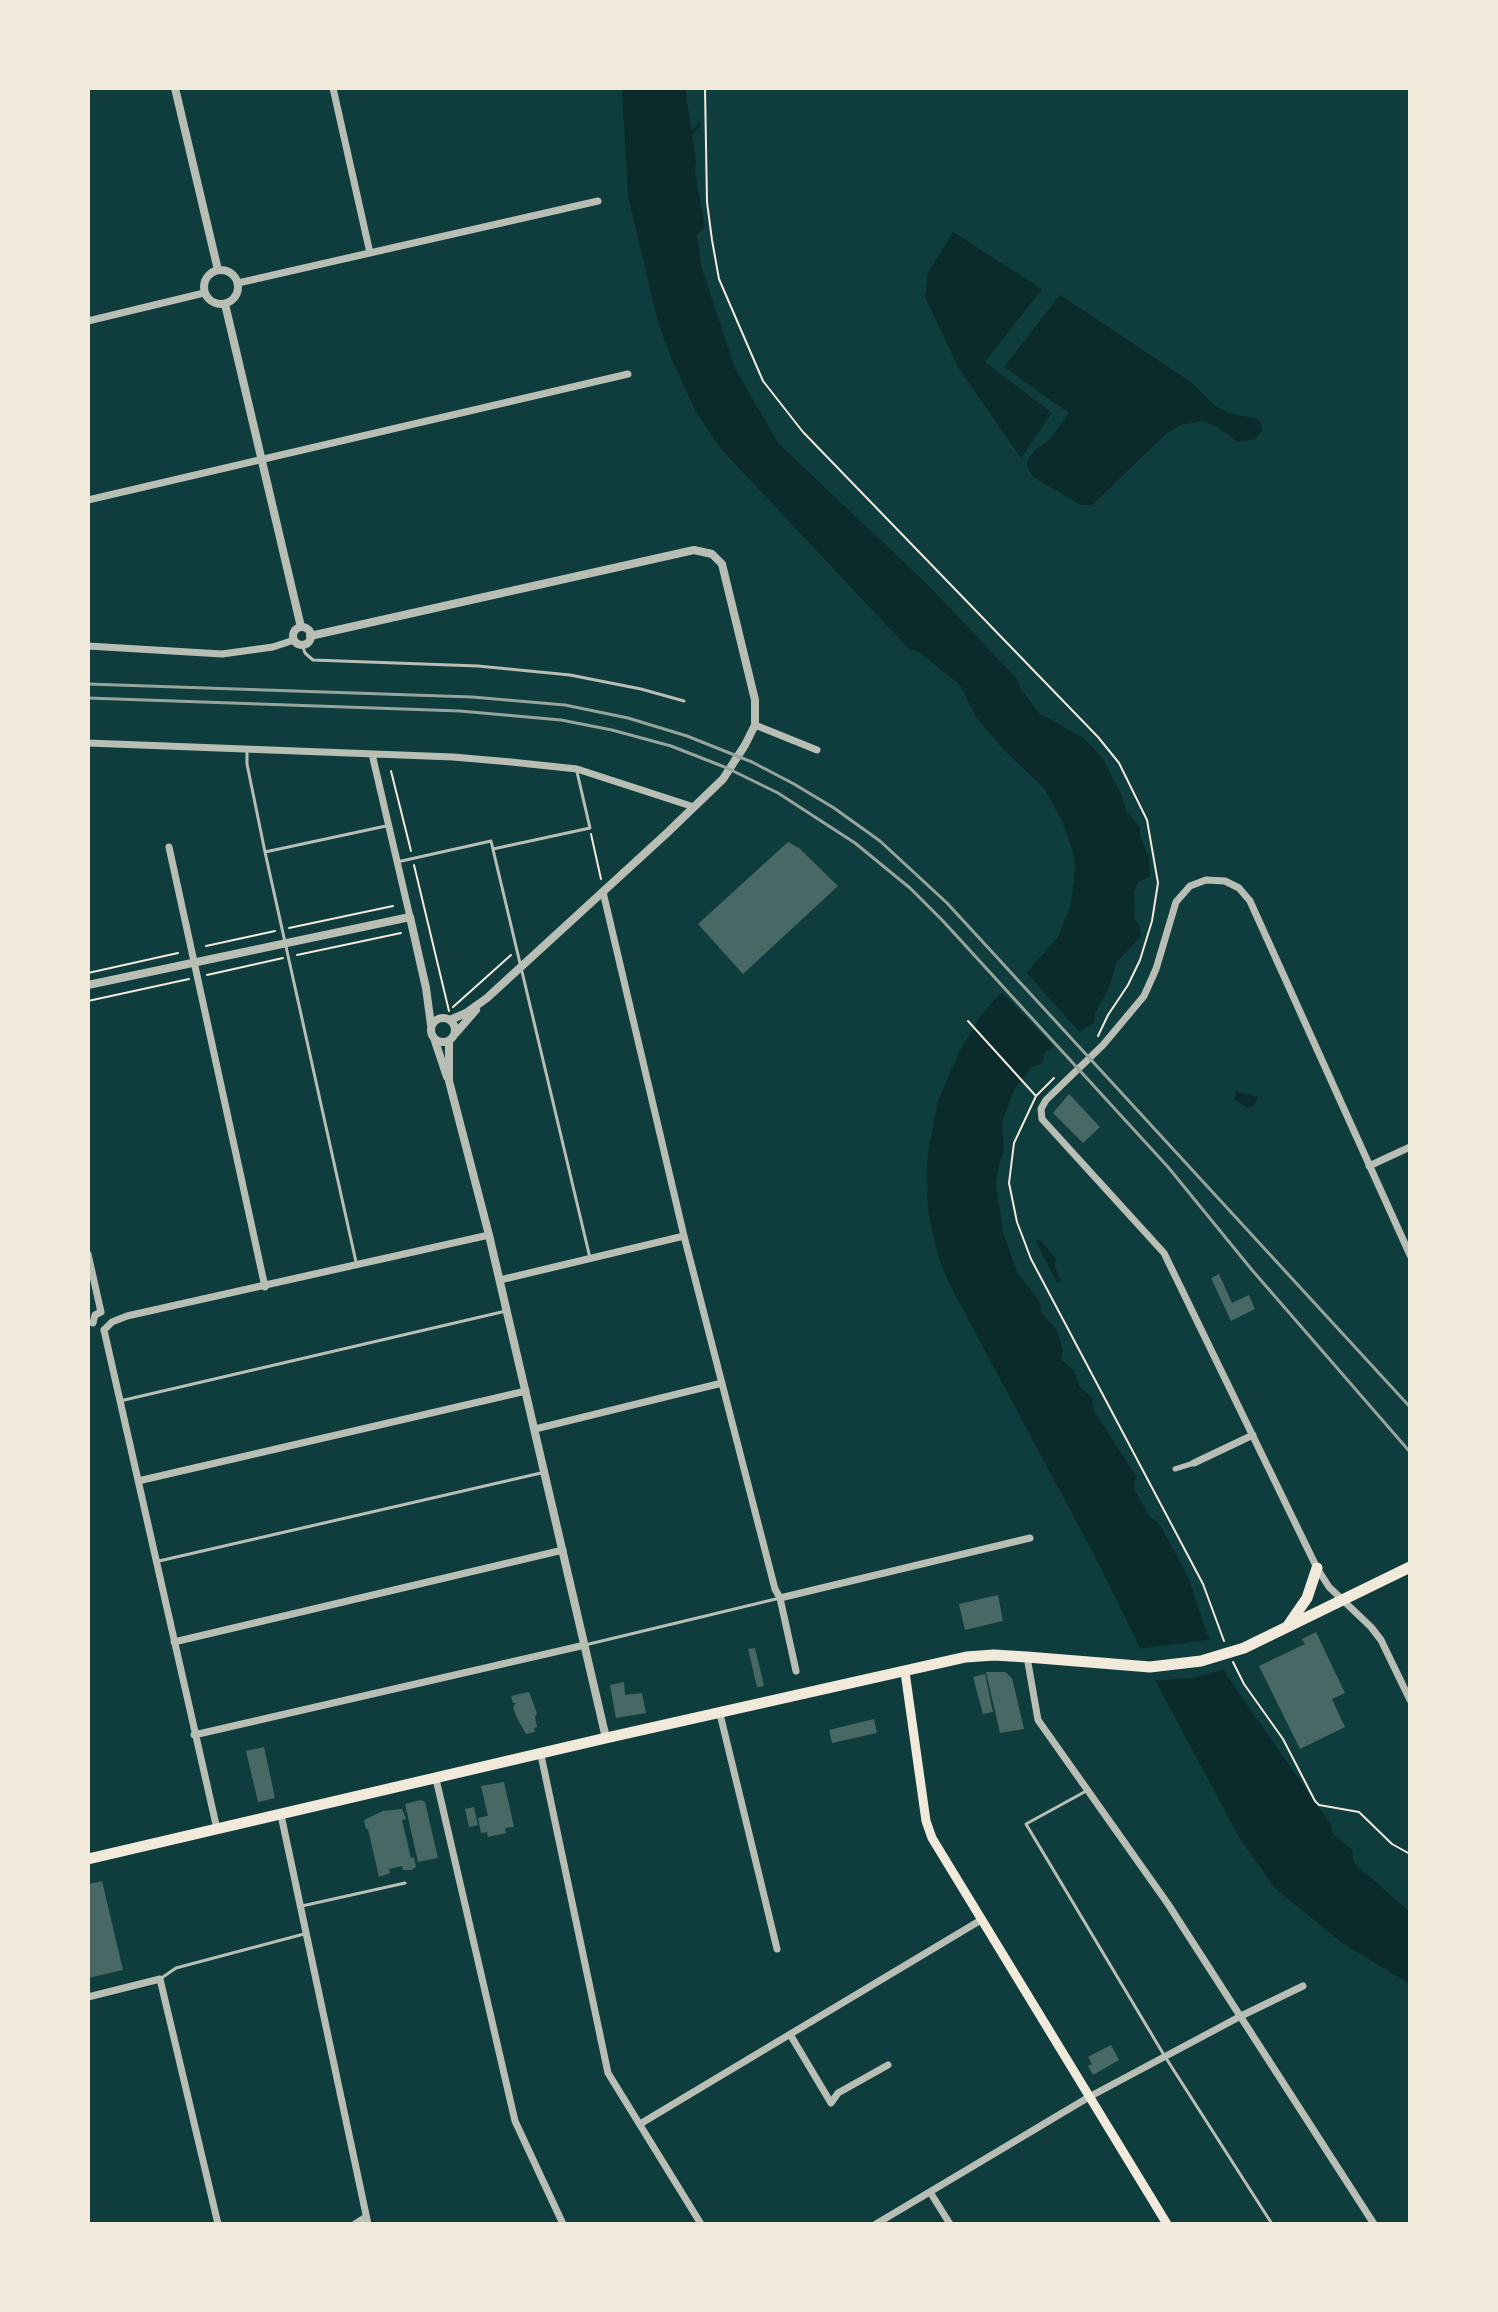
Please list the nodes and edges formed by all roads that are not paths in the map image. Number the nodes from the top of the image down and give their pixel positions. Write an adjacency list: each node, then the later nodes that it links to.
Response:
1 (175, 88): 5 (street)
2 (333, 88): 4 (street)
3 (598, 201): 4 (street)
4 (370, 253): 6 (street)
5 (218, 270): 6 (street); 7 (street)
6 (238, 283): 8 (street)
7 (204, 293): 8 (street); 9 (street)
8 (225, 304): 11 (street)
9 (88, 321)
10 (628, 374): 11 (street)
11 (261, 460): 12 (street); 13 (street)
12 (88, 500)
13 (301, 627): 14 (street); 15 (street)
14 (310, 636): 15 (street); 18 (street)
15 (298, 642): 16 (street); 17 (lane)
16 (88, 646)
17 (684, 701)
18 (755, 725): 21 (street); 24 (street)
19 (88, 743): 20 (street)
20 (247, 749): 22 (street); 28 (lane)
21 (817, 750)
22 (372, 754): 23 (street); 25 (street)
23 (577, 769): 24 (street); 27 (lane)
24 (694, 807): 30 (street)
25 (389, 826): 28 (lane); 29 (street)
26 (169, 847): 33 (street)
27 (493, 849): 29 (lane); 34 (lane)
28 (265, 852): 32 (lane)
29 (397, 862): 31 (street)
30 (603, 892): 34 (street); 46 (street)
31 (410, 917): 32 (street); 36 (street)
32 (285, 943): 33 (street); 50 (lane)
33 (194, 963): 35 (street); 52 (street)
34 (522, 967): 37 (street); 49 (lane)
35 (88, 985)
36 (426, 988): 38 (street); 39 (street)
37 (487, 998): 38 (street); 41 (street)
38 (445, 1019): 39 (street); 41 (street)
39 (431, 1025): 40 (street)
40 (434, 1038): 41 (street); 42 (street)
41 (452, 1038): 42 (street)
42 (449, 1081): 45 (street)
43 (1410, 1147): 44 (street)
44 (1369, 1166): 48 (street); 62 (street)
45 (489, 1235): 50 (street); 51 (street)
46 (684, 1236): 49 (street); 58 (street)
47 (88, 1254): 54 (street)
48 (1410, 1255)
49 (591, 1258): 51 (street)
50 (357, 1266): 52 (street)
51 (500, 1280): 53 (street)
52 (265, 1287): 55 (street)
53 (507, 1311): 59 (street); 60 (lane)
54 (101, 1312): 55 (street); 56 (street)
55 (112, 1322): 57 (street)
56 (91, 1324): 57 (street)
57 (104, 1330): 60 (street)
58 (722, 1383): 61 (street); 72 (street)
59 (526, 1391): 61 (street); 66 (street)
60 (120, 1401): 66 (street)
61 (535, 1429): 65 (street)
62 (1253, 1435): 63 (street); 71 (street)
63 (1194, 1463): 64 (street)
64 (1175, 1469)
65 (545, 1472): 68 (street); 69 (lane)
66 (138, 1481): 69 (street)
67 (1030, 1538): 72 (street)
68 (563, 1550): 75 (street); 76 (street)
69 (156, 1562): 75 (street)
70 (1410, 1567): 73 (highway)
71 (1317, 1568): 73 (street); 74 (highway)
72 (780, 1598): 76 (lane); 78 (street)
73 (1342, 1600): 74 (highway); 80 (street)
74 (1286, 1627): 77 (highway)
75 (174, 1642): 82 (street)
76 (585, 1645): 82 (street); 83 (street)
77 (1027, 1657): 79 (highway); 86 (street)
78 (796, 1671)
79 (905, 1672): 81 (highway); 92 (main road)
80 (1410, 1700)
81 (720, 1714): 83 (highway); 94 (street)
82 (194, 1735): 88 (street)
83 (606, 1738): 84 (highway)
84 (541, 1755): 85 (highway); 103 (street)
85 (436, 1779): 87 (highway); 108 (street)
86 (1088, 1790): 98 (street); 100 (lane)
87 (281, 1815): 88 (highway); 91 (street)
88 (217, 1829): 89 (highway)
89 (88, 1859)
90 (405, 1883): 91 (lane)
91 (302, 1906): 93 (street)
92 (981, 1920): 99 (street); 102 (main road)
93 (308, 1933): 95 (lane); 105 (street)
94 (777, 1949)
95 (160, 1979): 97 (street); 106 (street)
96 (1303, 1986): 98 (street)
97 (88, 1997)
98 (1241, 2016): 100 (street); 114 (street)
99 (791, 2036): 101 (street); 103 (street)
100 (1164, 2055): 102 (street); 113 (lane)
101 (888, 2065)
102 (1089, 2097): 104 (street); 112 (main road)
103 (640, 2124): 109 (street)
104 (930, 2192): 110 (street); 111 (street)
105 (367, 2220): 107 (street)
106 (218, 2224)
107 (355, 2224)
108 (563, 2224)
109 (701, 2224)
110 (876, 2224)
111 (950, 2224)
112 (1167, 2224)
113 (1272, 2224)
114 (1374, 2224)

